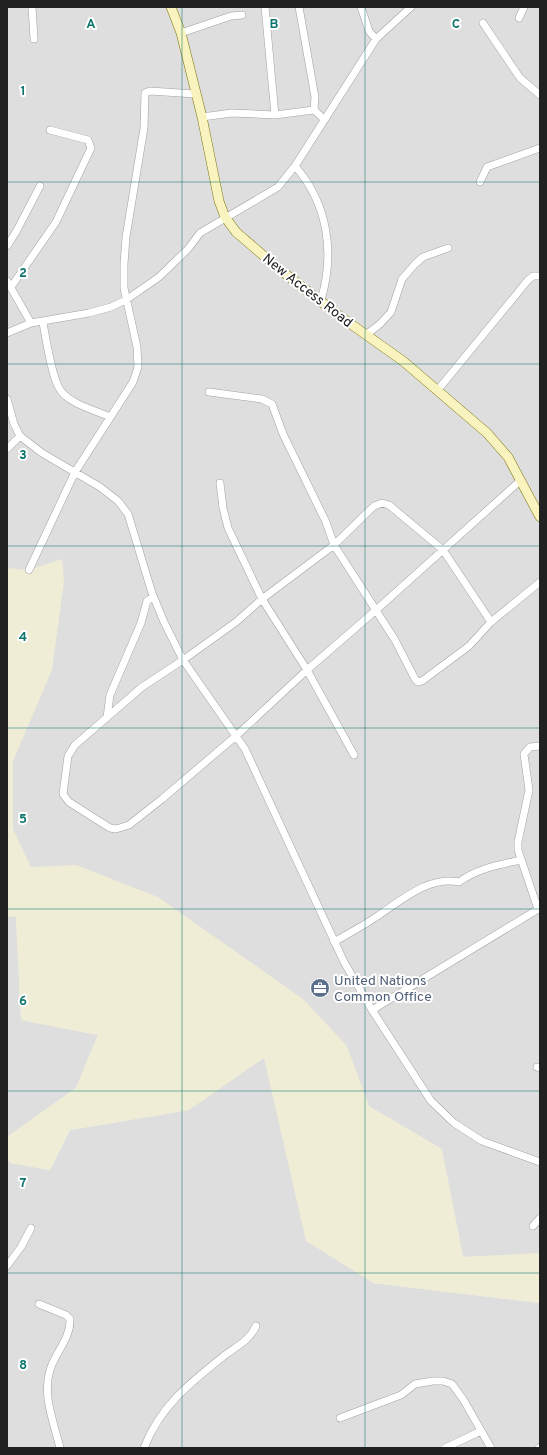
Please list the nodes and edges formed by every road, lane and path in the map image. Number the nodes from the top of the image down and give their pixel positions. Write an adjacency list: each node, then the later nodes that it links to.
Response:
1 (32, 7): 12 (street)
2 (171, 7): 11 (main road, New Access Road)
3 (265, 7): 17 (street)
4 (299, 7): 16 (street)
5 (361, 7): 13 (street)
6 (411, 7): 13 (street)
7 (524, 7): 9 (street)
8 (242, 15): 11 (street)
9 (519, 18)
10 (483, 23): 15 (street)
11 (181, 33): 14 (main road, New Access Road)
12 (34, 39)
13 (376, 39): 19 (street)
14 (195, 94): 18 (main road, New Access Road); 30 (street)
15 (540, 94)
16 (314, 110): 17 (street); 19 (street)
17 (275, 115): 18 (street)
18 (202, 117): 25 (main road, New Access Road)
19 (324, 119): 22 (street)
20 (50, 130): 29 (street)
21 (540, 148): 23 (street)
22 (295, 166): 25 (street); 31 (street)
23 (480, 182)
24 (40, 186): 26 (street)
25 (225, 217): 30 (street); 31 (main road, New Access Road)
26 (7, 246)
27 (448, 248): 35 (street)
28 (540, 276): 36 (street)
29 (9, 284): 32 (street)
30 (126, 300): 33 (street); 39 (street)
31 (321, 300): 35 (main road, New Access Road)
32 (31, 323): 33 (street); 34 (street)
33 (43, 323): 39 (street)
34 (7, 333)
35 (367, 334): 36 (main road, New Access Road)
36 (437, 391): 43 (main road, New Access Road)
37 (209, 392): 46 (street)
38 (7, 399): 40 (street)
39 (110, 417): 42 (street)
40 (20, 436): 41 (street); 42 (street)
41 (7, 449)
42 (75, 472): 48 (street); 50 (street)
43 (521, 480): 45 (main road, New Access Road); 47 (street)
44 (220, 483): 51 (street)
45 (540, 517)
46 (334, 545): 47 (street); 51 (street); 52 (street)
47 (443, 550): 52 (street); 53 (street)
48 (29, 570)
49 (540, 582): 53 (street)
50 (153, 597): 54 (street); 56 (street)
51 (262, 599): 54 (street); 55 (street)
52 (375, 611): 53 (street); 55 (street)
53 (491, 622)
54 (183, 660): 56 (street); 57 (street)
55 (307, 670): 57 (street); 59 (street)
56 (107, 717): 57 (street)
57 (236, 736): 62 (street)
58 (540, 746): 60 (street)
59 (354, 754)
60 (521, 860): 61 (street); 62 (street)
61 (539, 909): 63 (street)
62 (334, 942): 63 (street)
63 (372, 1010): 64 (street)
64 (540, 1162)
65 (540, 1218): 66 (street)
66 (533, 1226)
67 (31, 1228): 68 (street)
68 (7, 1266)
69 (39, 1304): 73 (street)
70 (256, 1326): 74 (street)
71 (340, 1418): 72 (street)
72 (481, 1431): 75 (street); 76 (street)
73 (60, 1448)
74 (144, 1448)
75 (445, 1448)
76 (491, 1448)

